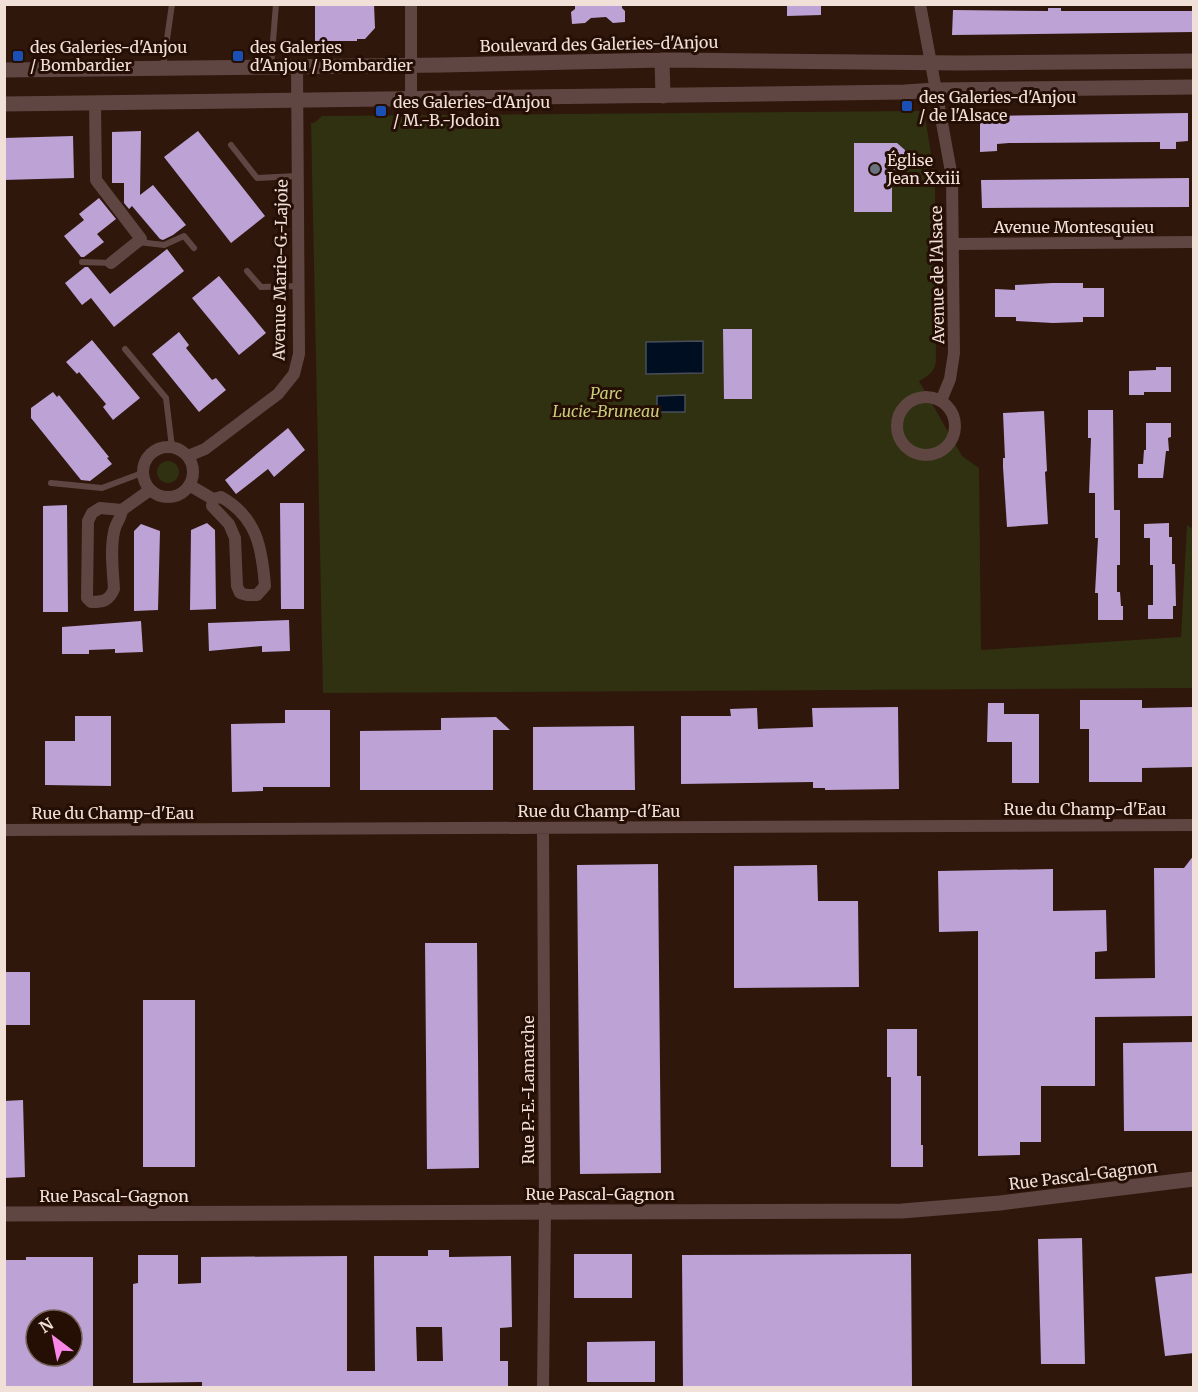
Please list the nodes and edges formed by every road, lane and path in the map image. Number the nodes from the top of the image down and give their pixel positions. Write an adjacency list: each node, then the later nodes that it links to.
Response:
1 (172, 4): 11 (lane)
2 (276, 4): 9 (lane)
3 (411, 4): 8 (street)
4 (920, 4): 6 (street, Avenue de l'Alsace)
5 (662, 60): 6 (street, Boulevard des Galeries-d'Anjou); 8 (street, Boulevard des Galeries-d'Anjou); 15 (street)
6 (930, 61): 7 (street, Boulevard des Galeries-d'Anjou); 14 (street, Avenue de l'Alsace)
7 (1194, 61)
8 (411, 65): 10 (street, Boulevard des Galeries-d'Anjou); 16 (street)
9 (271, 66): 10 (street, Boulevard des Galeries-d'Anjou); 11 (street, Boulevard des Galeries-d'Anjou)
10 (297, 66): 17 (street, Avenue Marie-G.-Lajoie)
11 (163, 68): 12 (street, Boulevard des Galeries-d'Anjou)
12 (4, 70)
13 (1194, 87): 14 (street)
14 (936, 90): 15 (street); 24 (street, Avenue de l'Alsace)
15 (663, 96): 16 (street)
16 (411, 98): 17 (street)
17 (297, 99): 18 (street); 21 (street, Avenue Marie-G.-Lajoie)
18 (95, 102): 19 (street); 22 (street)
19 (4, 104)
20 (231, 145): 21 (lane)
21 (298, 176): 29 (street, Avenue Marie-G.-Lajoie)
22 (138, 242): 25 (lane); 27 (street)
23 (1194, 242): 24 (street, Avenue Montesquieu)
24 (954, 244): 31 (street, Avenue de l'Alsace)
25 (194, 248)
26 (82, 262): 27 (lane)
27 (111, 263)
28 (247, 271): 29 (lane)
29 (299, 286): 33 (street, Avenue Marie-G.-Lajoie)
30 (125, 350): 32 (lane)
31 (941, 401): 31 (street)
32 (172, 447): 33 (street); 34 (street)
33 (188, 456): 36 (street)
34 (142, 473): 35 (lane); 37 (street)
35 (51, 483)
36 (189, 485): 37 (street); 38 (street)
37 (150, 490): 39 (street)
38 (213, 500): 38 (street)
39 (122, 510): 39 (street)
40 (1194, 825): 41 (street, Rue du Champ-d'Eau)
41 (543, 828): 42 (street, Rue du Champ-d'Eau); 44 (street, Rue P.-E.-Lamarche)
42 (4, 830)
43 (1194, 1179): 44 (street, Rue Pascal-Gagnon)
44 (545, 1213): 45 (street, Rue Pascal-Gagnon); 46 (street, Rue P.-E.-Lamarche)
45 (4, 1214)
46 (543, 1388)

